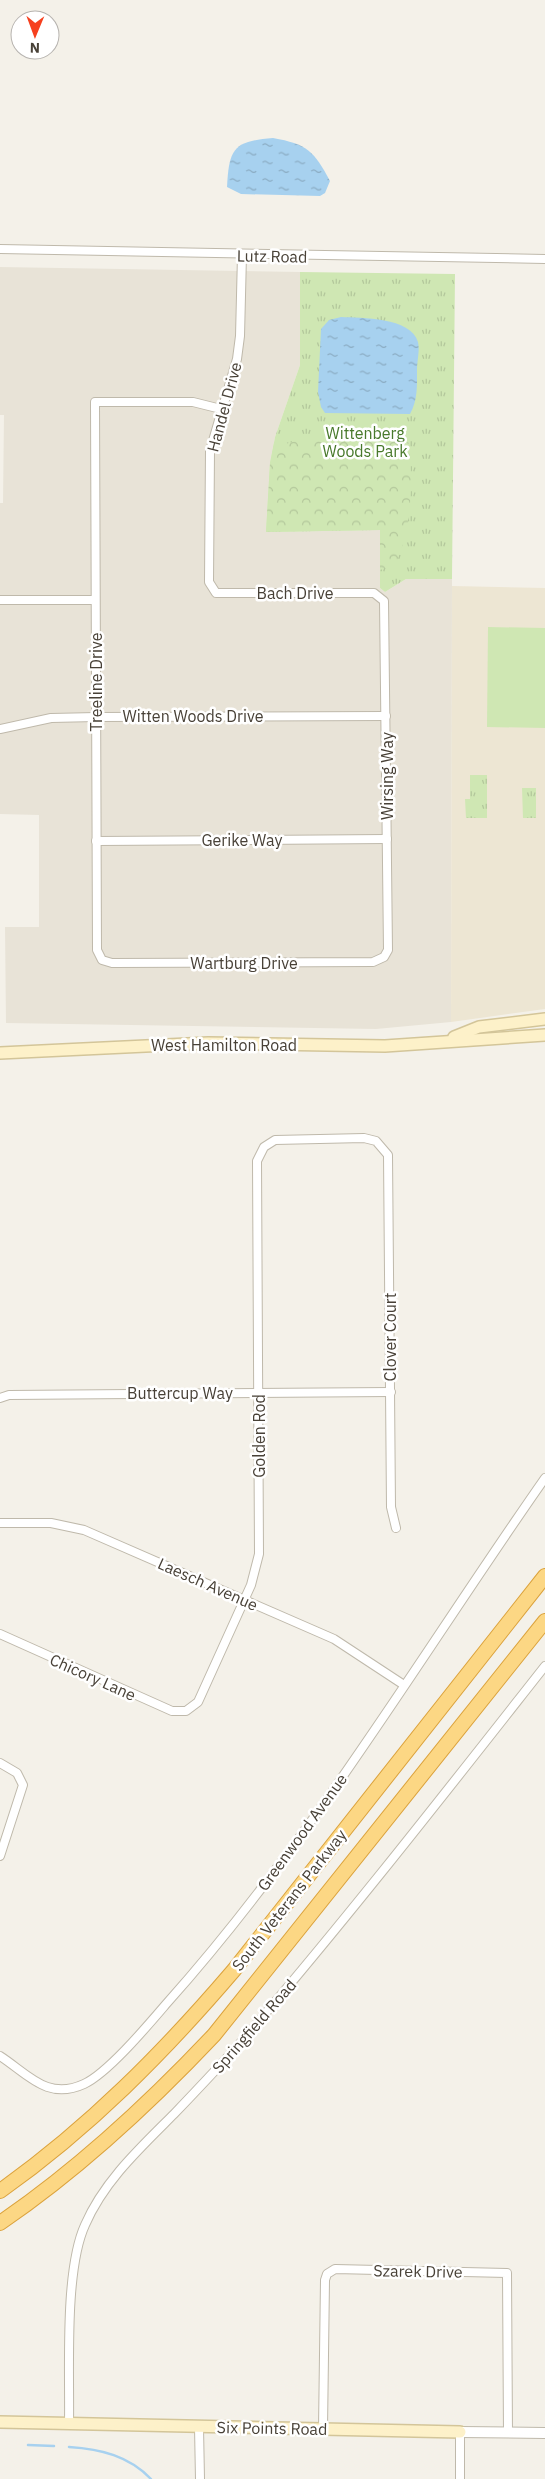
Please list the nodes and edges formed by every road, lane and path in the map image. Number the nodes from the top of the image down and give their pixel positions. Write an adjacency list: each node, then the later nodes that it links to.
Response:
1 (0, 249): 2 (street, Lutz Road)
2 (242, 255): 3 (street, Lutz Road); 4 (street, Handel Drive)
3 (545, 259)
4 (221, 409): 5 (street, Handel Drive); 8 (street, Treeline Drive)
5 (212, 588): 6 (street, Bach Drive)
6 (380, 596): 9 (street, Wirsing Way)
7 (0, 600): 8 (street)
8 (95, 600): 10 (street, Treeline Drive)
9 (386, 716): 10 (street, Witten Woods Drive); 12 (street, Wirsing Way)
10 (96, 717): 11 (street, Witten Woods Drive); 13 (street, Treeline Drive)
11 (0, 729)
12 (387, 839): 13 (street, Gerike Way); 14 (street, Wirsing Way)
13 (96, 841): 15 (street, Treeline Drive)
14 (384, 957): 15 (street, Wartburg Drive)
15 (102, 960)
16 (545, 1019): 18 (main road, West Hamilton Road)
17 (545, 1035): 18 (main road, West Hamilton Road)
18 (447, 1040): 19 (main road, West Hamilton Road)
19 (0, 1053)
20 (382, 1147): 21 (street, Clover Court); 22 (street, Golden Rod)
21 (390, 1392): 22 (street, Buttercup Way); 26 (street, Clover Court)
22 (259, 1393): 23 (street, Buttercup Way); 28 (street, Golden Rod)
23 (0, 1398)
24 (545, 1478): 32 (street, Greenwood Avenue)
25 (0, 1523): 28 (street, Laesch Avenue)
26 (396, 1528)
27 (545, 1576): 37 (highway, South Veterans Parkway)
28 (244, 1600): 32 (street, Laesch Avenue); 33 (street, Golden Rod)
29 (545, 1621): 38 (highway, South Veterans Parkway)
30 (0, 1634): 33 (street, Chicory Lane)
31 (545, 1666): 40 (street, Springfield Road)
32 (404, 1685): 36 (street, Greenwood Avenue)
33 (188, 1710)
34 (0, 1764): 35 (street)
35 (0, 1856)
36 (0, 2056)
37 (0, 2191)
38 (0, 2223)
39 (0, 2422): 40 (main road, Six Points Road)
40 (69, 2424): 41 (main road, Six Points Road)
41 (199, 2427): 42 (main road, Six Points Road); 46 (street)
42 (323, 2429): 43 (main road, Six Points Road); 44 (street, Szarek Drive)
43 (460, 2432): 44 (street, Six Points Road); 47 (street)
44 (508, 2433): 45 (street, Six Points Road)
45 (545, 2433)
46 (200, 2479)
47 (460, 2479)

